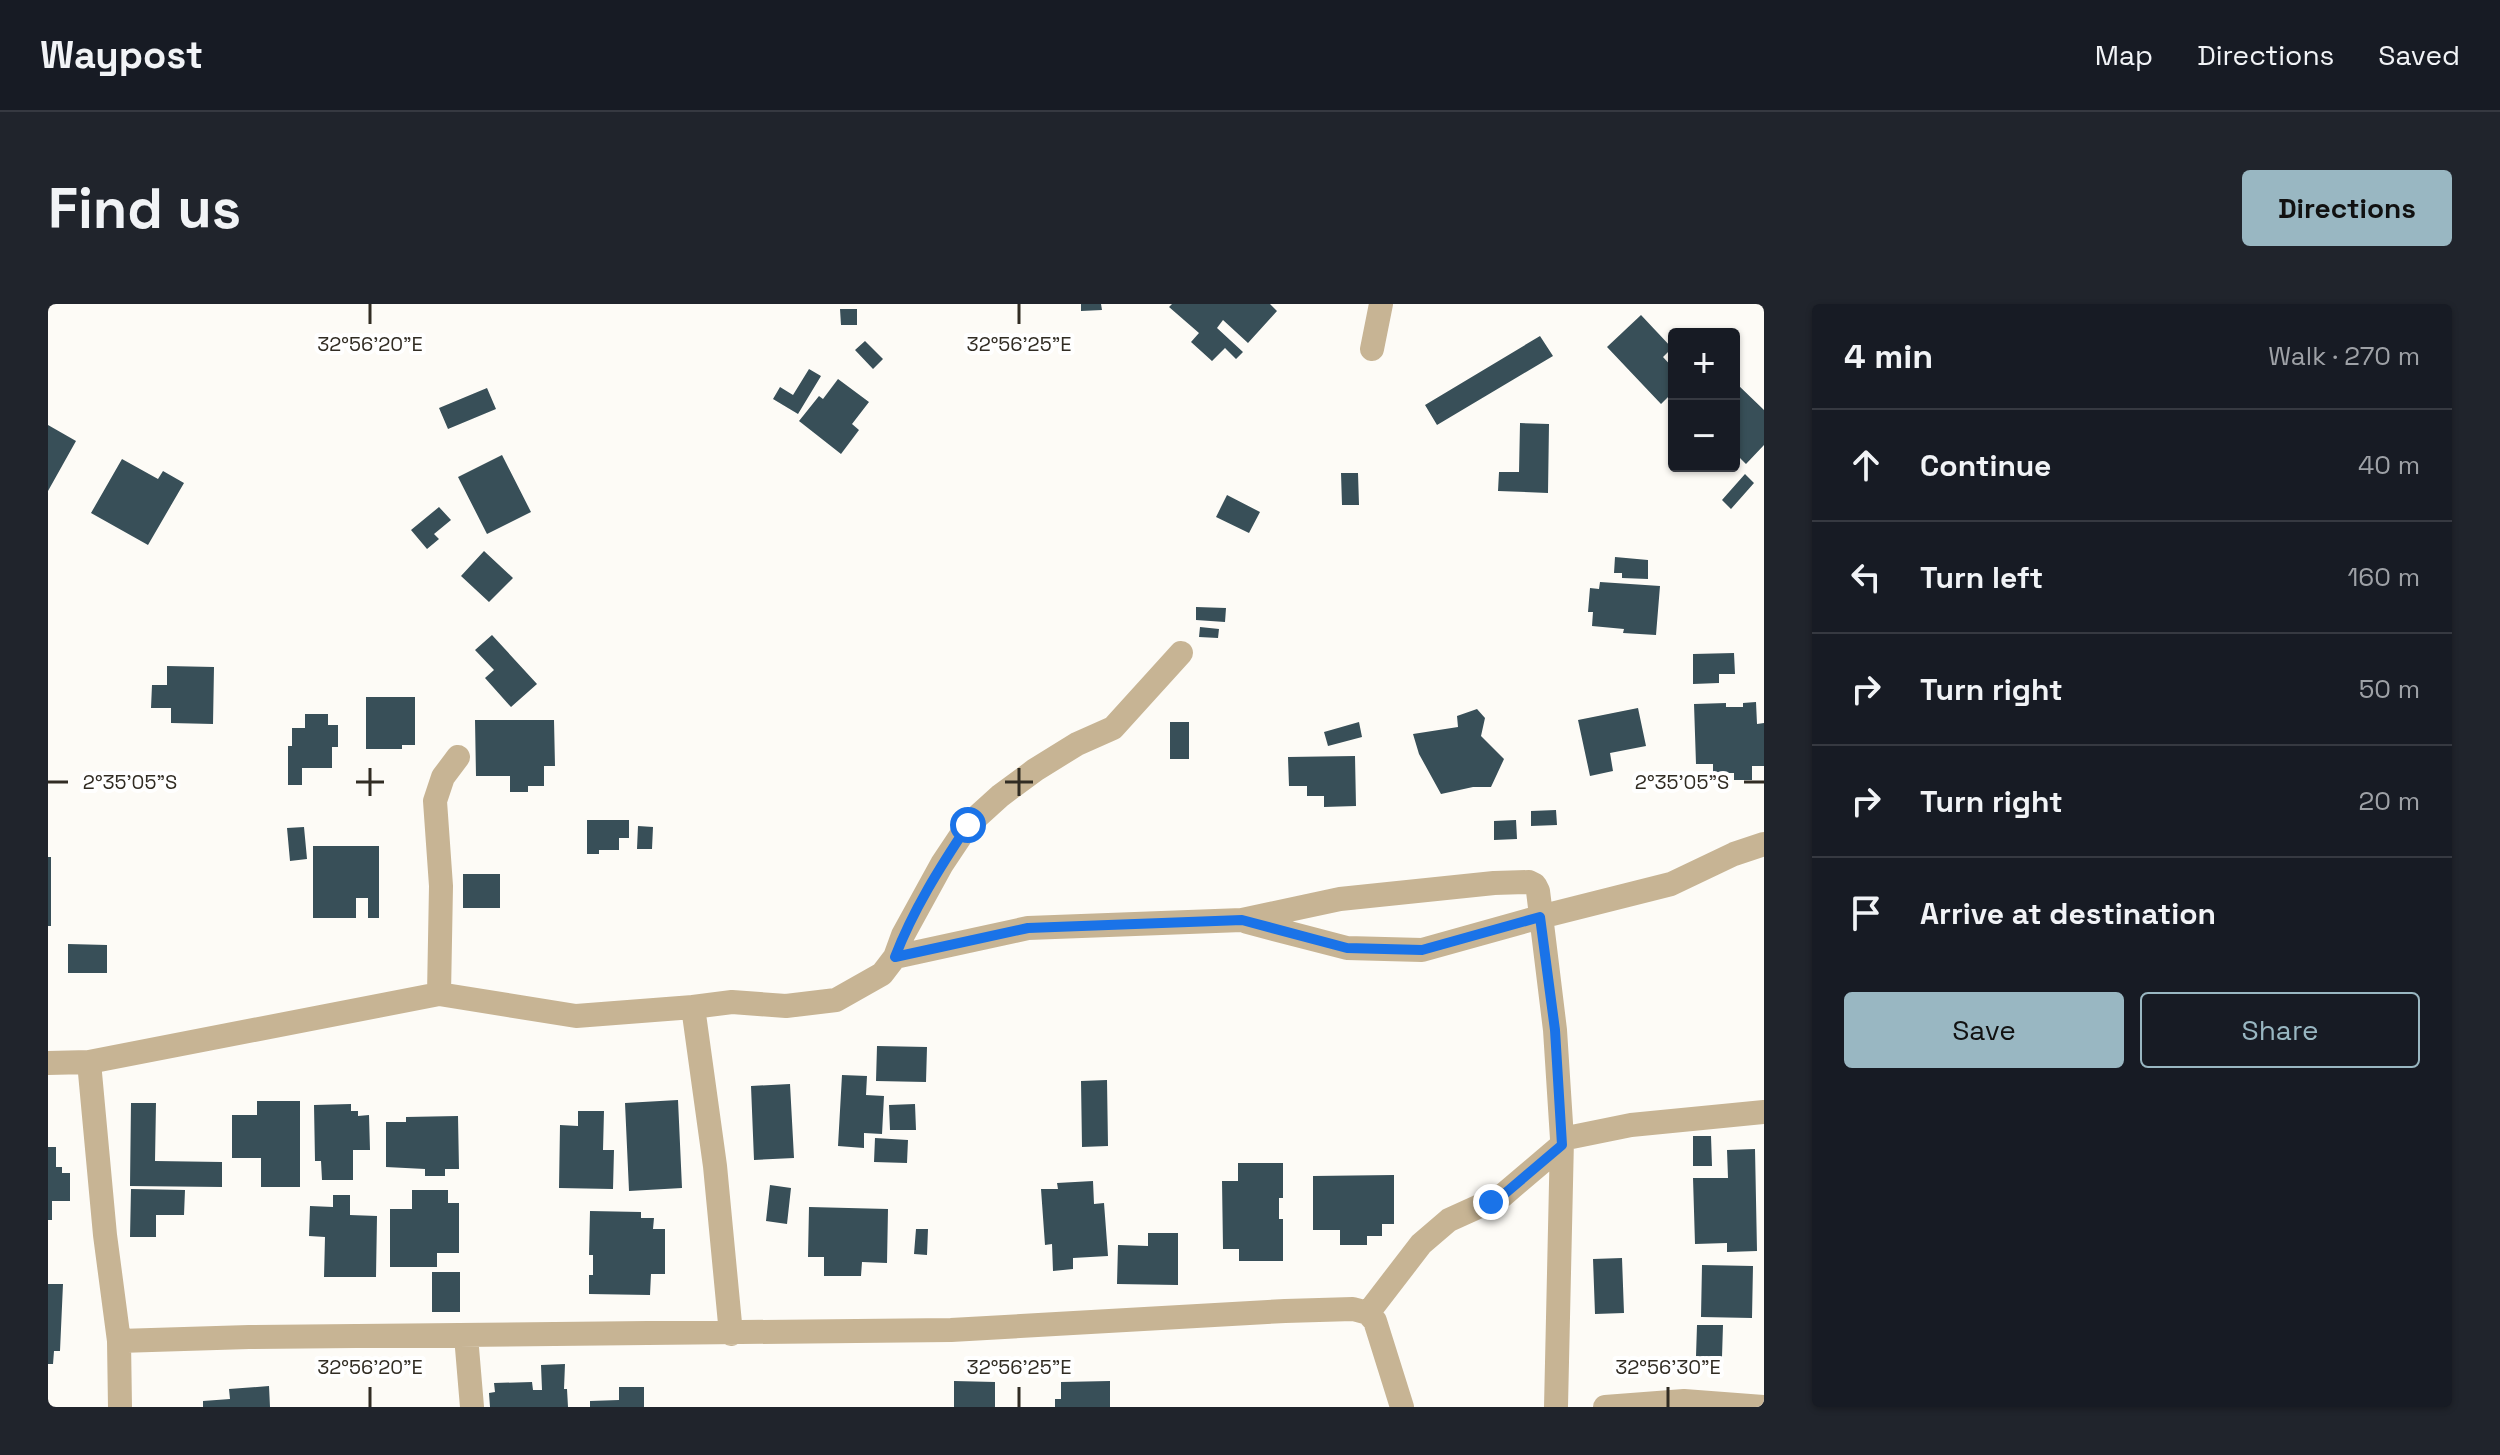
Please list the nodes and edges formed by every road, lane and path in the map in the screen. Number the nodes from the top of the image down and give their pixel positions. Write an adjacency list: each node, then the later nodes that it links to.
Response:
1 (1381, 304): 2 (street)
2 (1372, 349)
3 (1181, 653): 8 (street)
4 (458, 757): 9 (street)
5 (1764, 844): 6 (street)
6 (1540, 917): 7 (street); 7 (street); 14 (street)
7 (1242, 920): 8 (street)
8 (895, 957): 10 (street)
9 (439, 994): 10 (street); 11 (street)
10 (693, 1007): 16 (street)
11 (89, 1062): 12 (street); 18 (street)
12 (48, 1063)
13 (1764, 1112): 14 (street)
14 (1562, 1142): 15 (street); 22 (street)
15 (1368, 1313): 16 (street); 21 (street)
16 (731, 1334): 17 (street)
17 (466, 1336): 18 (street); 20 (street)
18 (119, 1341): 19 (street)
19 (116, 1405)
20 (472, 1407)
21 (1402, 1407)
22 (1556, 1407)
23 (1605, 1407): 24 (street)
24 (1764, 1407)

